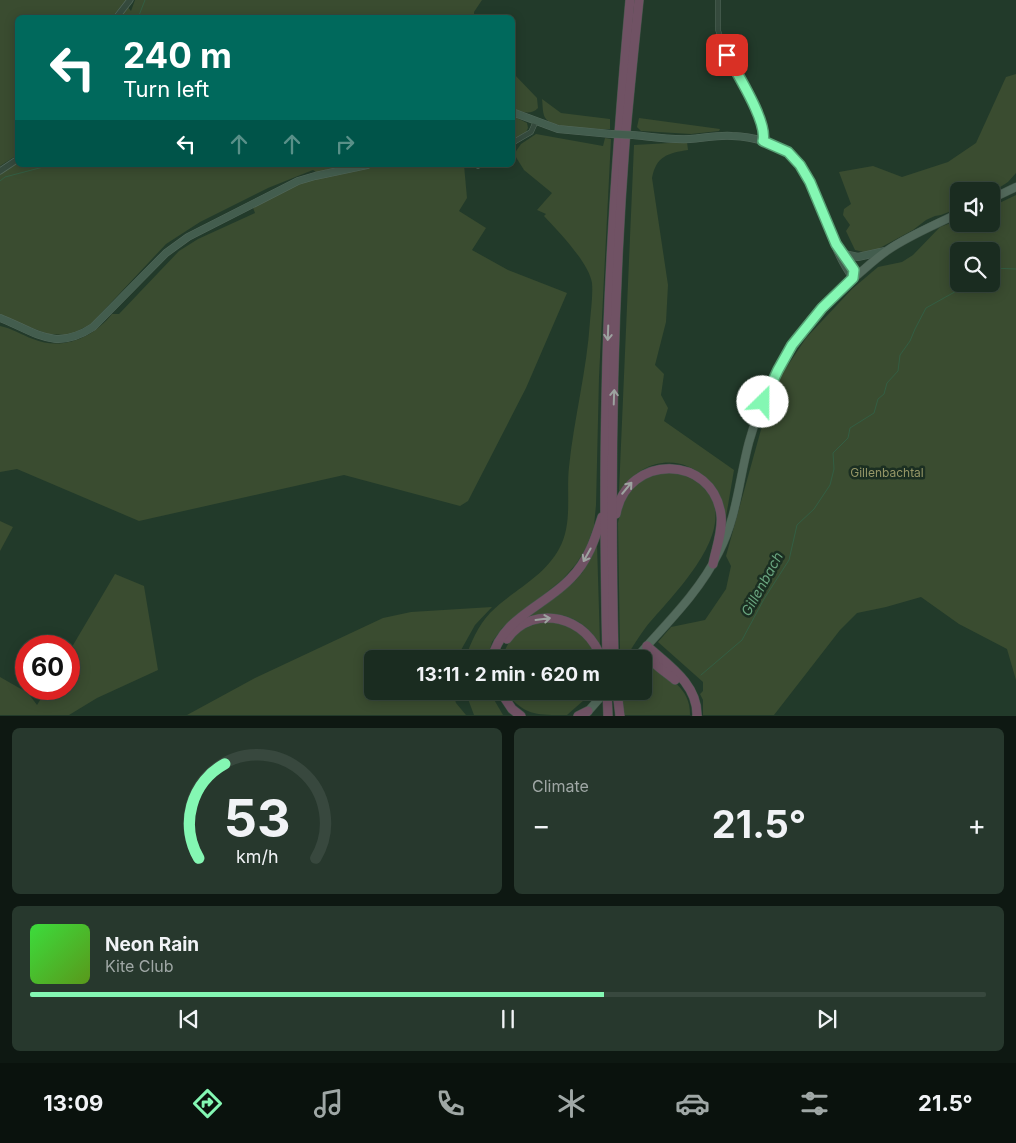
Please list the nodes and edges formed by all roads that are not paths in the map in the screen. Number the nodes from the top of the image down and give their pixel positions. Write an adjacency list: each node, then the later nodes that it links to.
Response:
1 (130, 0): 5 (street)
2 (630, 0): 23 (highway, one-way to 23)
3 (639, 0): 24 (highway, one-way to 3)
4 (718, 0): 9 (street)
5 (118, 15)
6 (515, 113): 7 (main road)
7 (536, 121): 8 (street); 9 (main road, bridge)
8 (515, 141)
9 (763, 141): 17 (main road)
10 (15, 161): 12 (street)
11 (358, 167): 22 (main road)
12 (0, 171)
13 (1016, 188): 14 (main road)
14 (1000, 194)
15 (950, 217): 16 (main road)
16 (917, 233): 18 (main road); 21 (main road)
17 (836, 244): 19 (main road); 20 (main road)
18 (887, 251): 19 (main road); 20 (main road)
19 (844, 254): 20 (main road)
20 (853, 278): 21 (main road)
21 (822, 308): 25 (main road)
22 (0, 318)
23 (604, 510): 27 (highway, one-way to 27); 30 (highway)
24 (612, 534): 25 (highway, one-way to 25); 31 (highway)
25 (713, 564): 26 (main road)
26 (647, 646): 32 (main road); 33 (highway); 48 (highway)
27 (495, 650)
28 (500, 650): 29 (highway, one-way to 29)
29 (598, 650)
30 (607, 650)
31 (614, 650)
32 (643, 650)
33 (655, 663): 47 (highway)
34 (499, 700): 41 (highway)
35 (506, 700): 42 (highway)
36 (598, 700): 40 (main road)
37 (607, 700): 44 (highway)
38 (616, 700): 45 (highway)
39 (617, 700): 46 (highway)
40 (586, 713): 43 (highway)
41 (509, 716)
42 (521, 716)
43 (578, 716)
44 (608, 716)
45 (616, 716)
46 (620, 716)
47 (692, 716)
48 (697, 716)

